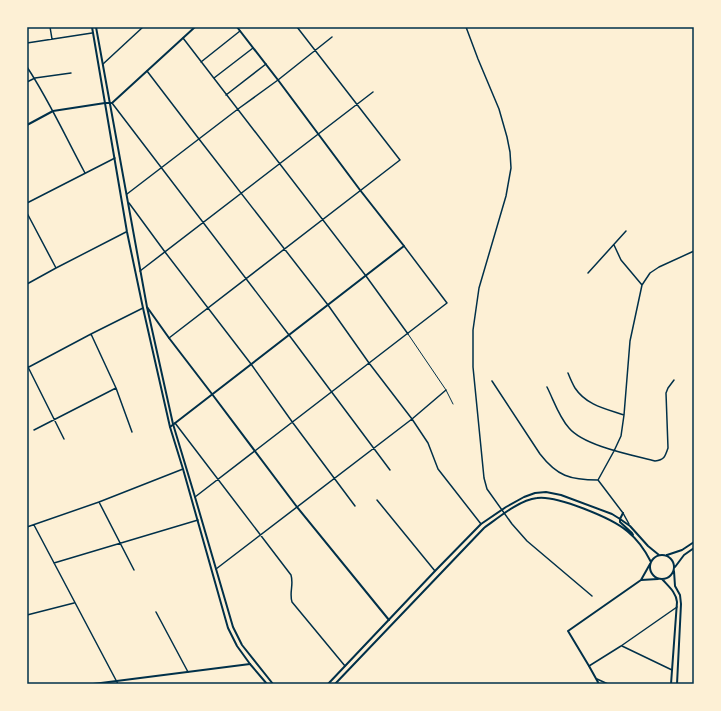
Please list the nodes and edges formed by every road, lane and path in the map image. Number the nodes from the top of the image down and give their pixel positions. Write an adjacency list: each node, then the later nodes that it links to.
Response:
1 (50, 27): 14 (street)
2 (92, 27): 11 (main road)
3 (100, 27): 9 (street)
4 (143, 27): 19 (street)
5 (195, 27): 13 (main road)
6 (237, 27): 10 (main road)
7 (297, 27): 17 (street)
8 (466, 27): 130 (street)
9 (97, 28): 19 (main road)
10 (240, 31): 16 (main road); 18 (street)
11 (93, 33): 14 (street); 30 (main road)
12 (332, 37): 17 (street)
13 (183, 38): 18 (street); 22 (main road)
14 (52, 39): 15 (street)
15 (27, 43)
16 (253, 48): 20 (main road); 25 (street)
17 (315, 50): 26 (street); 32 (street)
18 (201, 62): 25 (street)
19 (102, 64): 31 (main road)
20 (266, 64): 26 (main road); 29 (street)
21 (27, 67): 24 (street)
22 (147, 71): 31 (main road); 37 (street)
23 (71, 73): 24 (street)
24 (35, 78): 27 (street); 34 (street)
25 (214, 78): 29 (street)
26 (278, 80): 33 (street); 36 (main road)
27 (27, 82)
28 (373, 92): 32 (street)
29 (226, 94): 33 (street)
30 (105, 103): 31 (main road); 34 (main road); 38 (main road)
31 (111, 103): 40 (street); 44 (main road)
32 (356, 104): 36 (street); 42 (street)
33 (238, 109): 37 (street); 39 (street)
34 (53, 111): 35 (main road); 41 (street)
35 (27, 125)
36 (318, 134): 39 (street); 42 (main road)
37 (199, 140): 40 (street); 43 (street)
38 (115, 158): 41 (street); 50 (main road)
39 (280, 164): 43 (street); 48 (street)
40 (162, 168): 44 (street); 49 (street)
41 (85, 173): 46 (street)
42 (360, 190): 48 (street); 53 (main road)
43 (241, 194): 49 (street); 54 (street)
44 (126, 195): 45 (main road)
45 (127, 202): 56 (street); 58 (main road)
46 (27, 203)
47 (27, 213): 57 (street)
48 (322, 219): 54 (street); 60 (street)
49 (204, 223): 56 (street); 61 (street)
50 (127, 232): 57 (street); 66 (main road)
51 (626, 232): 52 (street)
52 (614, 245): 59 (street); 63 (street)
53 (404, 246): 60 (main road); 69 (street)
54 (284, 249): 61 (street); 64 (street)
55 (694, 251): 63 (street)
56 (165, 252): 58 (street); 67 (street)
57 (56, 268): 62 (street)
58 (140, 271): 65 (main road)
59 (588, 273)
60 (366, 276): 64 (main road); 69 (street)
61 (245, 279): 67 (street); 70 (street)
62 (27, 284)
63 (642, 285): 84 (street)
64 (328, 305): 70 (main road); 72 (street)
65 (147, 307): 71 (main road); 88 (main road)
66 (143, 308): 68 (street); 89 (main road)
67 (208, 308): 71 (street); 73 (street)
68 (91, 334): 74 (street); 79 (street)
69 (408, 334): 72 (street); 80 (lane)
70 (289, 335): 73 (main road); 81 (street)
71 (169, 338): 82 (main road)
72 (369, 363): 81 (street); 85 (street)
73 (251, 364): 82 (main road); 87 (street)
74 (27, 367): 86 (street)
75 (568, 373): 84 (street)
76 (674, 380): 95 (street)
77 (492, 381): 100 (street)
78 (547, 387): 95 (street)
79 (116, 388): 86 (street); 91 (street)
80 (446, 390): 83 (lane); 85 (street)
81 (331, 393): 87 (street); 93 (street)
82 (212, 394): 88 (main road); 94 (main road)
83 (453, 404)
84 (624, 415): 95 (street)
85 (412, 419): 93 (street); 109 (street)
86 (54, 420): 90 (street); 92 (street)
87 (293, 422): 94 (street); 98 (street)
88 (174, 424): 89 (main road); 99 (street); 101 (main road)
89 (170, 427): 96 (main road)
90 (34, 430)
91 (132, 432)
92 (64, 439)
93 (373, 448): 97 (street); 98 (street)
94 (255, 451): 99 (street); 105 (main road)
95 (614, 451): 100 (street)
96 (183, 469): 103 (street); 108 (main road)
97 (390, 470)
98 (335, 478): 104 (street); 105 (street)
99 (218, 480): 101 (street); 113 (street)
100 (598, 480): 106 (street)
101 (196, 497): 123 (main road)
102 (377, 500): 125 (street)
103 (99, 502): 110 (street); 116 (street)
104 (355, 506)
105 (297, 507): 113 (street); 135 (main road)
106 (623, 513): 107 (main road); 111 (street)
107 (620, 519): 109 (main road); 111 (main road); 114 (main road)
108 (198, 520): 116 (street); 137 (main road)
109 (481, 524): 125 (main road)
110 (34, 525): 112 (street); 120 (street)
111 (630, 526): 118 (main road)
112 (27, 528)
113 (261, 536): 123 (street); 138 (street)
114 (634, 538): 121 (main road); 149 (main road)
115 (694, 542): 119 (main road)
116 (121, 544): 120 (street); 124 (street)
117 (694, 548): 122 (main road)
118 (660, 555): 119 (main road); 121 (main road)
119 (667, 555): 122 (main road)
120 (54, 563): 131 (street)
121 (650, 563): 127 (main road); 129 (main road)
122 (675, 568): 126 (main road)
123 (216, 569): 147 (main road)
124 (134, 570)
125 (435, 571): 135 (main road)
126 (674, 571): 128 (main road); 153 (main road)
127 (658, 579): 128 (main road); 129 (main road)
128 (662, 579): 132 (main road)
129 (641, 580): 139 (main road)
130 (592, 596)
131 (74, 602): 134 (street); 143 (street)
132 (677, 607): 136 (street); 140 (main road)
133 (156, 612): 141 (street)
134 (27, 614)
135 (388, 620): 138 (main road)
136 (621, 646): 139 (street); 140 (street)
137 (250, 664): 141 (main road); 146 (main road)
138 (345, 666): 148 (main road)
139 (589, 666): 142 (main road)
140 (672, 670): 152 (main road)
141 (188, 672): 143 (main road)
142 (597, 679): 150 (main road); 151 (street)
143 (116, 681): 144 (main road); 145 (street)
144 (93, 684)
145 (118, 684)
146 (267, 684)
147 (273, 684)
148 (328, 684)
149 (335, 684)
150 (599, 684)
151 (608, 684)
152 (671, 684)
153 (676, 684)

